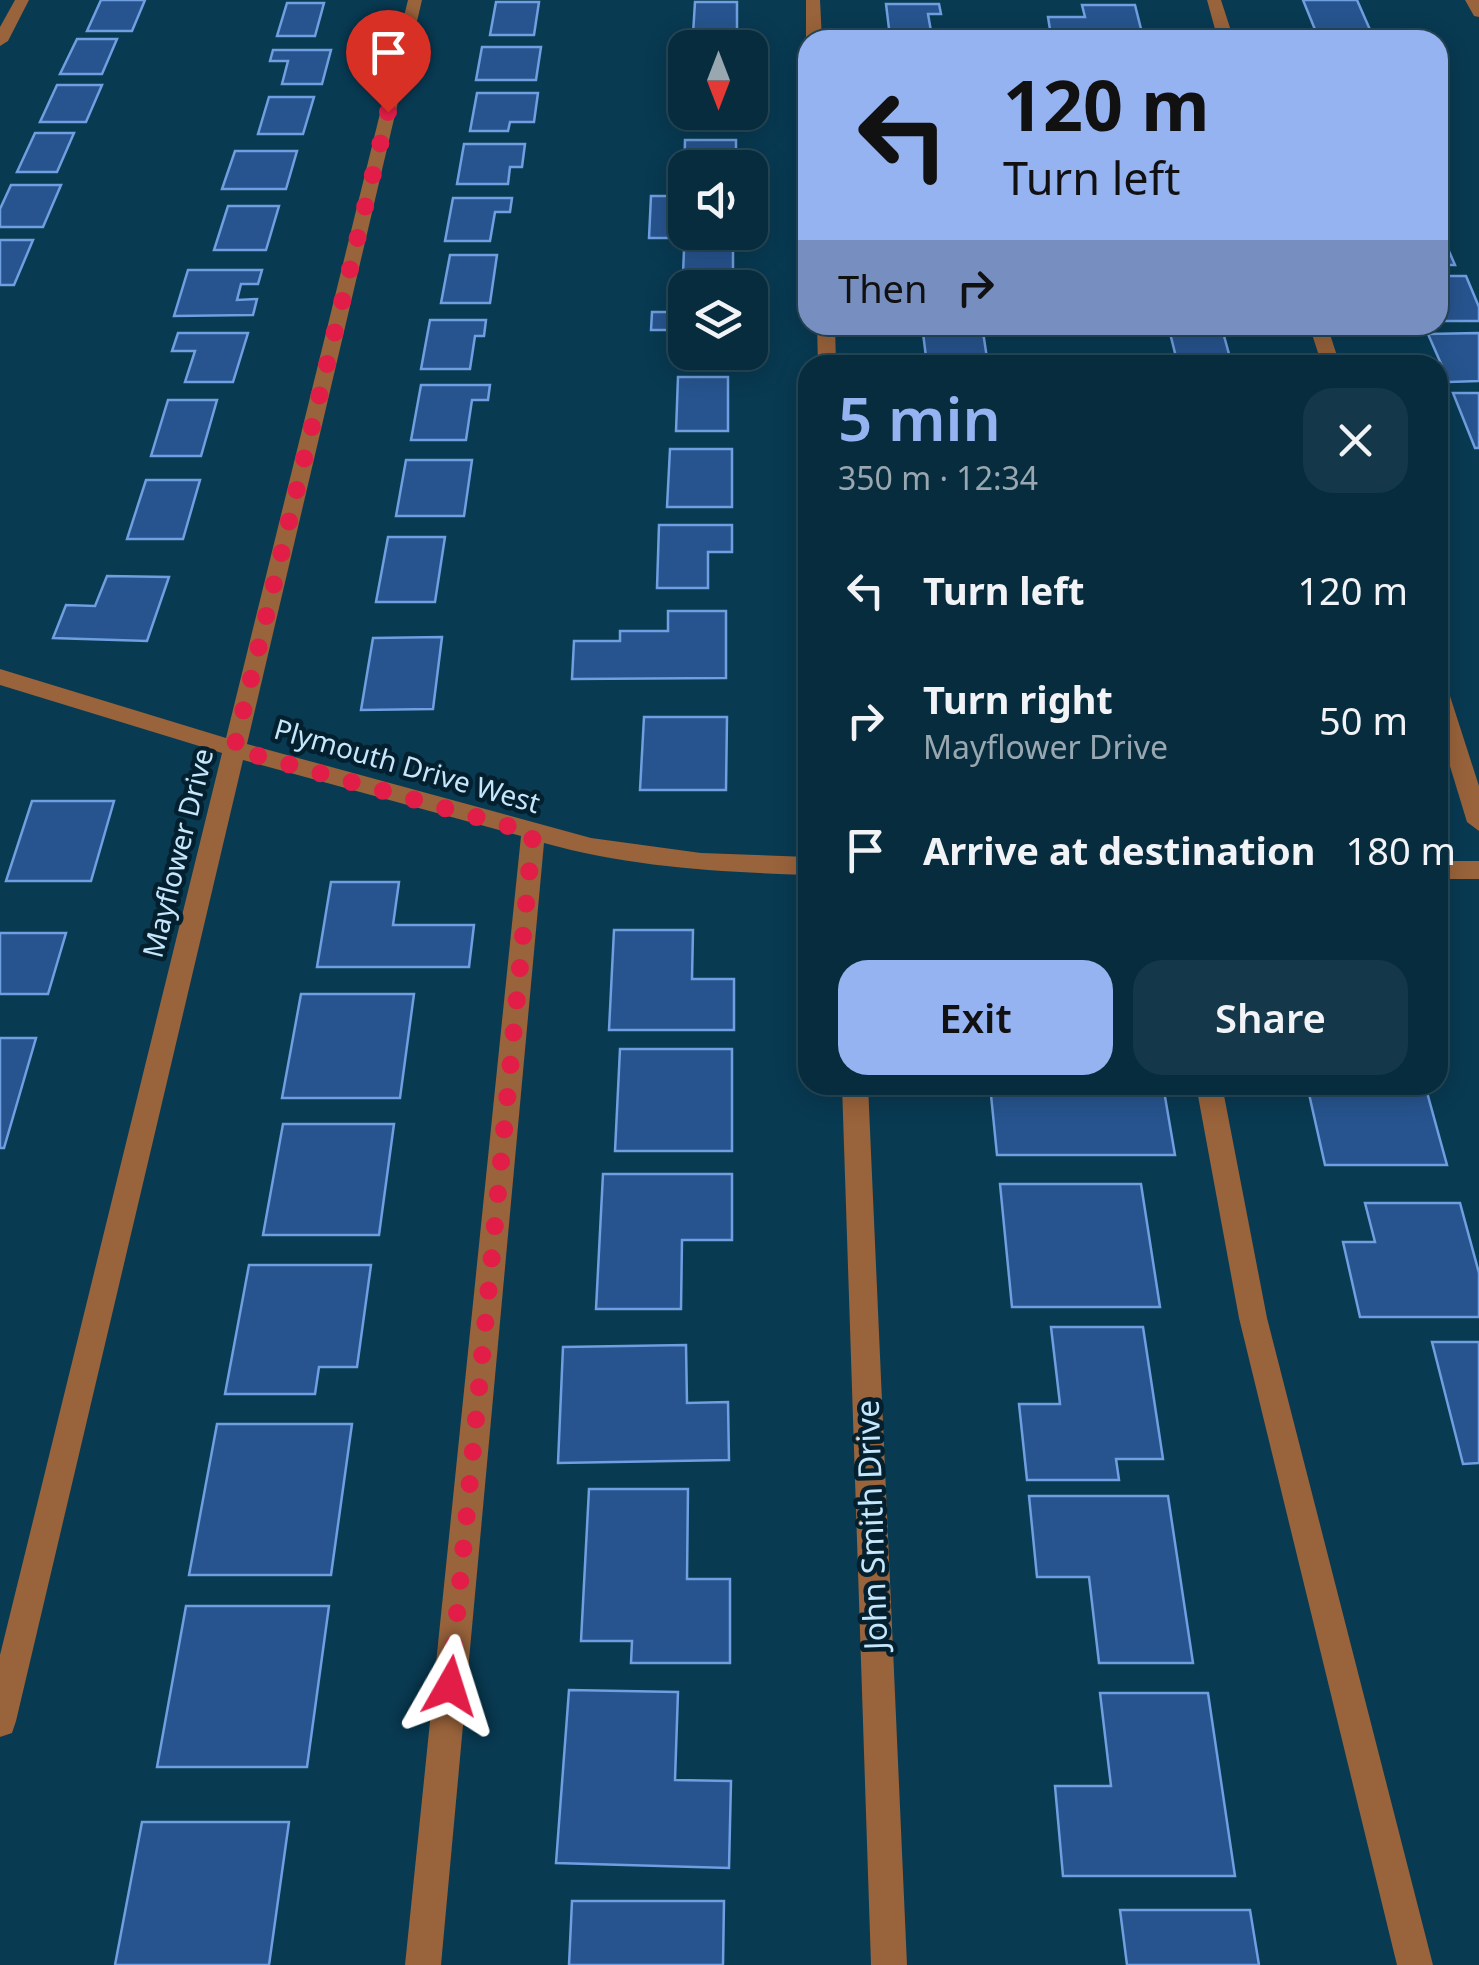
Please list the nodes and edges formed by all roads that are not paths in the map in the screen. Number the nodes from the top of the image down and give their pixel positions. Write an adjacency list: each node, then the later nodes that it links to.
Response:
1 (22, 0): 9 (street)
2 (415, 0): 12 (street, Mayflower Drive)
3 (813, 0): 7 (street)
4 (1214, 0): 8 (street)
5 (1472, 0): 6 (street)
6 (1479, 12)
7 (814, 30)
8 (1223, 30)
9 (0, 42)
10 (0, 677): 12 (street, Plymouth Drive West)
11 (1448, 725): 13 (street)
12 (234, 749): 14 (street, Plymouth Drive West); 20 (street, Mayflower Drive)
13 (1479, 822)
14 (533, 833): 15 (street, Plymouth Drive West); 21 (street)
15 (798, 866)
16 (1448, 870): 17 (street)
17 (1479, 870)
18 (855, 1095): 22 (street, John Smith Drive)
19 (1211, 1095): 23 (street)
20 (0, 1721)
21 (424, 1965)
22 (889, 1965)
23 (1415, 1965)

